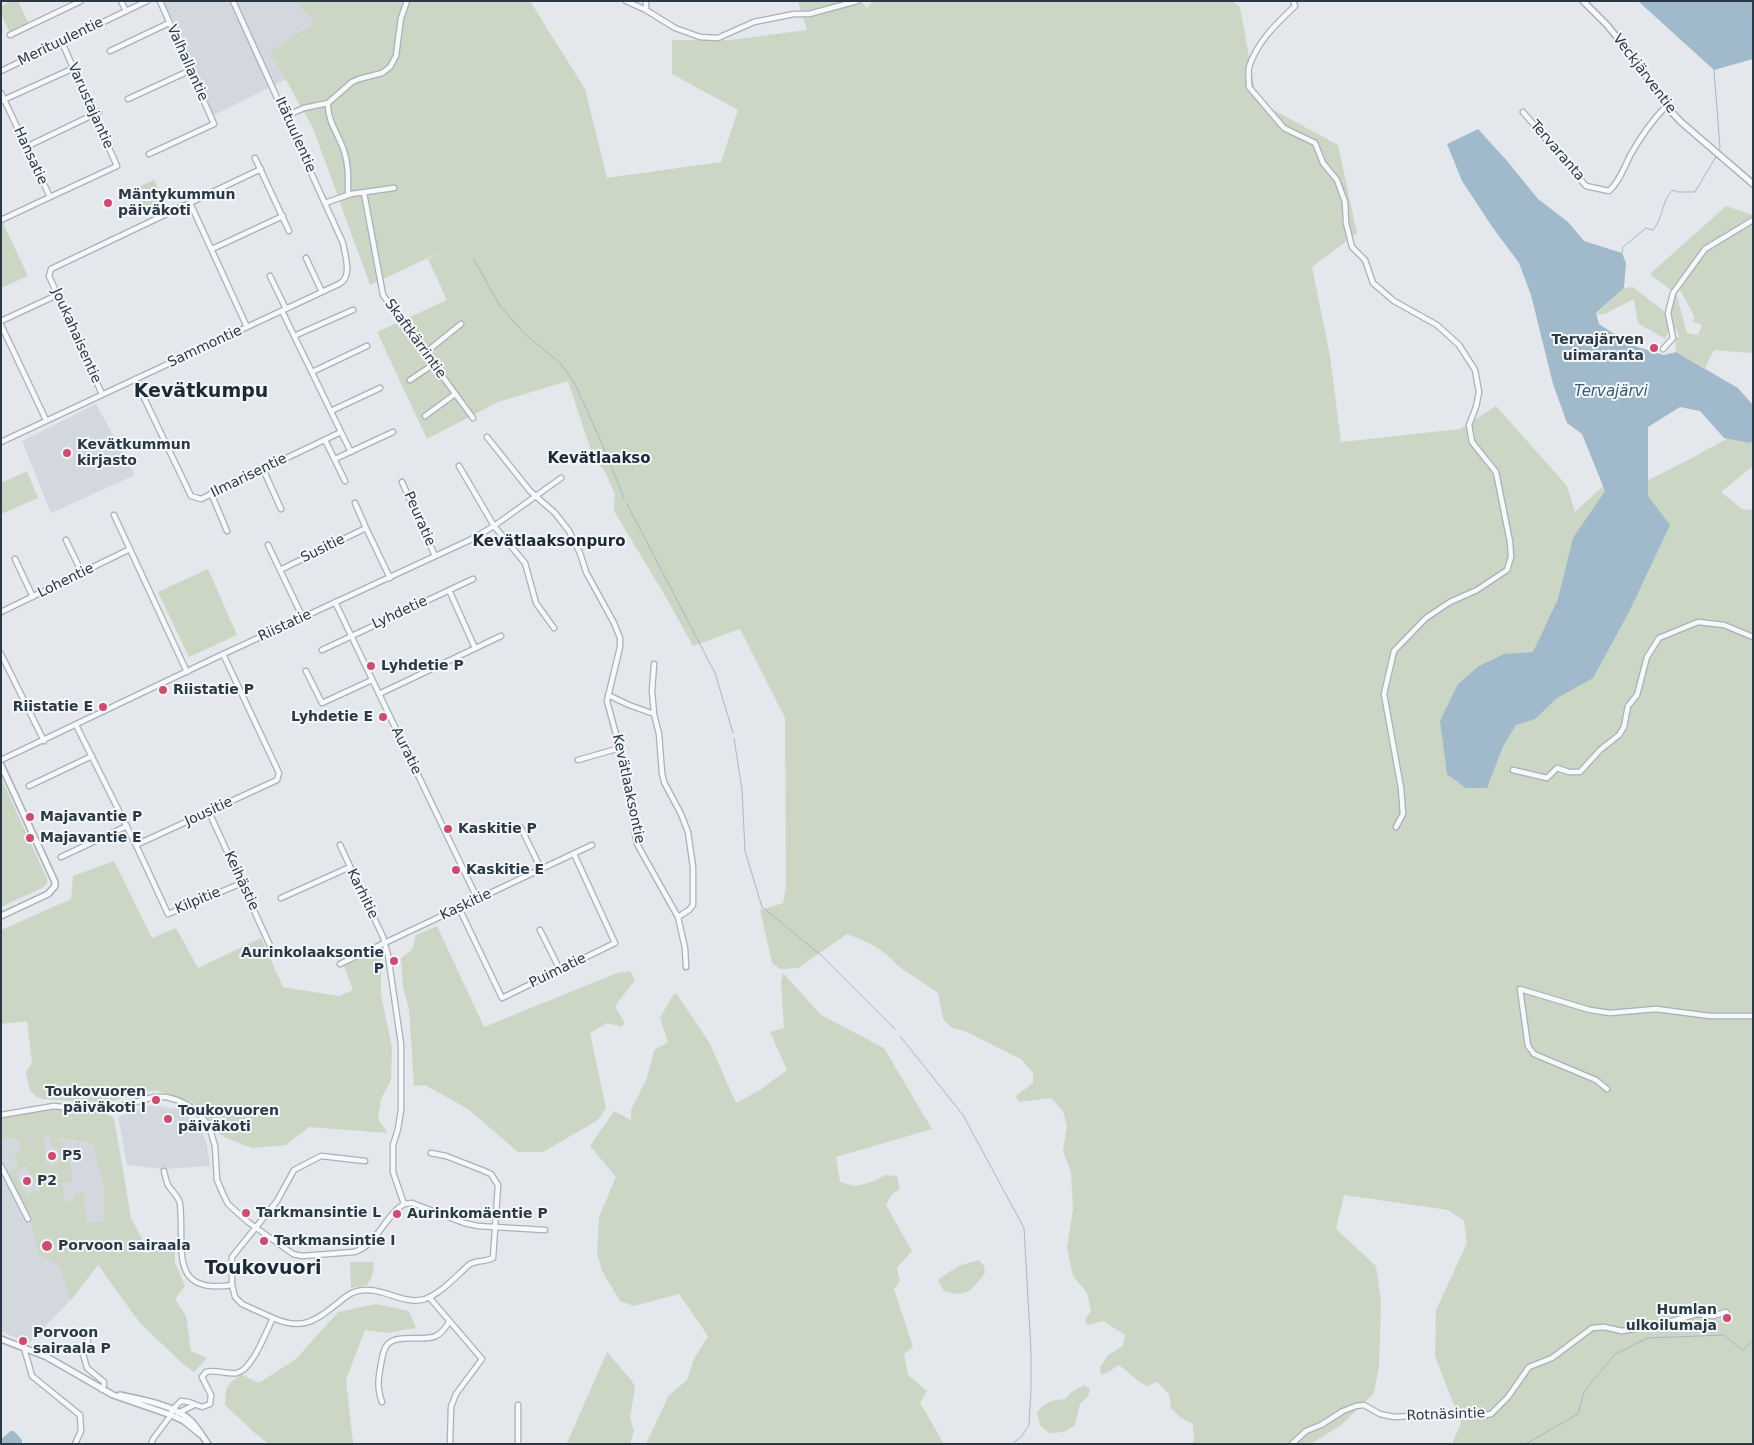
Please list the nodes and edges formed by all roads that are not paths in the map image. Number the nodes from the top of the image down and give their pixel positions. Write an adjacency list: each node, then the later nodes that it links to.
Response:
1 (82, 1): 15 (street)
2 (121, 1): 13 (street)
3 (147, 1): 13 (street, Merituulentie)
4 (160, 1): 14 (street, Valhallantie)
5 (233, 1): 28 (street, Itätuulentie)
6 (407, 1): 24 (street)
7 (626, 1): 12 (street)
8 (646, 1): 12 (street)
9 (857, 1): 12 (street)
10 (1293, 1): 131 (street)
11 (1583, 1): 25 (street, Veckjärventie)
12 (646, 10)
13 (126, 11): 20 (street, Merituulentie)
14 (169, 23): 17 (street); 19 (street, Valhallantie)
15 (10, 35)
16 (64, 47): 18 (street, Varustajantie)
17 (110, 51)
18 (74, 68): 23 (street); 27 (street, Varustajantie)
19 (191, 70): 22 (street); 30 (street, Valhallantie)
20 (1, 71)
21 (1, 93): 23 (street, Hansatie)
22 (128, 99)
23 (3, 101): 29 (street, Hansatie)
24 (328, 103): 28 (street); 36 (street)
25 (1666, 106): 26 (street, Tervaranta); 33 (street, Veckjärventie)
26 (1523, 112)
27 (96, 113): 29 (street); 37 (street, Varustajantie)
28 (286, 116): 39 (street, Itätuulentie)
29 (26, 147): 37 (street, Hansatie)
30 (149, 154)
31 (255, 158): 32 (street)
32 (261, 169): 38 (street); 40 (street)
33 (1753, 184)
34 (394, 188): 35 (street)
35 (364, 193): 36 (street); 59 (street, Skaftkärrintie)
36 (348, 195): 39 (street)
37 (50, 197): 41 (street, Hansatie)
38 (190, 203): 44 (street); 49 (street, Joukahaisentie)
39 (325, 203): 46 (street, Itätuulentie)
40 (283, 216): 43 (street); 44 (street)
41 (1, 220)
42 (1753, 220): 58 (street)
43 (289, 231)
44 (212, 249): 55 (street)
45 (306, 258): 48 (street)
46 (348, 272): 48 (street, Sammontie)
47 (270, 276): 50 (street)
48 (322, 292): 50 (street, Sammontie)
49 (57, 295): 52 (street); 65 (street, Joukahaisentie)
50 (284, 310): 55 (street, Sammontie); 56 (street)
51 (353, 310): 56 (street)
52 (1, 321)
53 (461, 324): 59 (street)
54 (1, 326): 70 (street)
55 (247, 326): 62 (street, Sammontie)
56 (294, 336): 61 (street)
57 (367, 346): 61 (street)
58 (1663, 349)
59 (425, 353): 60 (street, Skaftkärrintie)
60 (434, 364): 63 (street); 66 (street, Skaftkärrintie)
61 (312, 372): 67 (street)
62 (135, 379): 65 (street, Sammontie); 83 (street, Ilmarisentie)
63 (410, 380)
64 (380, 388): 67 (street)
65 (102, 394): 70 (street, Sammontie)
66 (455, 394): 68 (street); 69 (street, Skaftkärrintie)
67 (331, 411): 71 (street)
68 (425, 416)
69 (473, 418)
70 (46, 420): 75 (street, Sammontie)
71 (341, 432): 74 (street, Ilmarisentie); 76 (street)
72 (394, 432): 76 (street)
73 (487, 437): 84 (street, Kevätlaaksontie)
74 (325, 440): 77 (street); 79 (street, Ilmarisentie)
75 (1, 442)
76 (351, 452): 77 (street)
77 (334, 459): 81 (street)
78 (459, 466): 88 (street)
79 (263, 469): 83 (street, Ilmarisentie); 86 (street)
80 (561, 478): 84 (street, Riistatie)
81 (345, 481)
82 (402, 482): 94 (street, Peuratie)
83 (211, 494): 90 (street)
84 (536, 495): 88 (street, Riistatie); 118 (street, Kevätlaaksontie)
85 (355, 503): 89 (street)
86 (282, 509)
87 (114, 515): 93 (street)
88 (494, 526): 94 (street, Riistatie); 105 (street)
89 (366, 528): 96 (street, Susitie); 98 (street)
90 (227, 530)
91 (66, 540): 97 (street)
92 (268, 545): 96 (street)
93 (130, 549): 97 (street, Lohentie); 115 (street)
94 (435, 556): 98 (street, Riistatie)
95 (15, 559): 101 (street)
96 (280, 570): 104 (street)
97 (82, 573): 101 (street, Lohentie)
98 (390, 578): 102 (street, Riistatie)
99 (473, 579): 100 (street, Lyhdetie)
100 (449, 590): 106 (street, Lyhdetie); 109 (street)
101 (33, 597): 103 (street, Lohentie)
102 (335, 602): 104 (street, Riistatie); 106 (street, Auratie)
103 (1, 612)
104 (303, 618): 112 (street, Riistatie)
105 (554, 628)
106 (351, 636): 110 (street, Lyhdetie); 116 (street, Auratie)
107 (501, 636): 109 (street)
108 (1753, 637): 127 (street)
109 (475, 648): 117 (street)
110 (322, 650)
111 (1, 654): 121 (street)
112 (223, 654): 115 (street, Riistatie); 129 (street, Jousitie)
113 (654, 664): 119 (street)
114 (306, 671): 116 (street)
115 (187, 672): 120 (street, Riistatie)
116 (372, 680): 117 (street, Auratie)
117 (379, 694): 142 (street, Auratie)
118 (608, 695): 119 (street); 122 (street, Kevätlaaksontie)
119 (654, 714): 145 (street)
120 (76, 725): 121 (street, Riistatie); 123 (street)
121 (44, 741): 124 (street, Riistatie)
122 (620, 748): 125 (street); 145 (street, Kevätlaaksontie)
123 (92, 756): 128 (street); 130 (street)
124 (1, 760)
125 (578, 760)
126 (1, 765): 144 (street)
127 (1513, 770)
128 (28, 786)
129 (209, 812): 133 (street, Jousitie); 140 (street, Keihästie)
130 (127, 826): 133 (street); 137 (street)
131 (1396, 827)
132 (521, 828): 139 (street)
133 (136, 845): 140 (street, Kilpitie)
134 (340, 845): 138 (street, Karhitie)
135 (592, 845): 136 (street, Kaskitie)
136 (574, 854): 139 (street, Kaskitie); 151 (street, Puimatie)
137 (61, 857)
138 (350, 867): 141 (street); 147 (street, Karhitie)
139 (540, 870): 142 (street, Kaskitie)
140 (242, 883): 148 (street, Keihästie)
141 (281, 898)
142 (478, 900): 143 (street, Kaskitie)
143 (459, 908): 147 (street, Kaskitie); 151 (street, Puimatie)
144 (1, 916)
145 (678, 917): 150 (street, Kevätlaaksontie)
146 (540, 930): 151 (street)
147 (385, 943): 149 (street, Kaskitie); 159 (street, Karhitie)
148 (272, 950)
149 (340, 964)
150 (686, 967)
151 (560, 970)
152 (1753, 1016): 153 (street)
153 (1607, 1089)
154 (1, 1115): 161 (street)
155 (431, 1153): 162 (street)
156 (365, 1161): 161 (street)
157 (1, 1166): 160 (street)
158 (164, 1170): 164 (street)
159 (404, 1204): 161 (street); 162 (street)
160 (28, 1219)
161 (256, 1227): 164 (street)
162 (495, 1228): 163 (street); 165 (street)
163 (545, 1230)
164 (232, 1285): 167 (street)
165 (429, 1297): 167 (street); 168 (street)
166 (1726, 1312): 184 (street, Rotnäsintie)
167 (272, 1318): 175 (street)
168 (449, 1322): 173 (street); 182 (street)
169 (88, 1338): 172 (street)
170 (1, 1339): 171 (street)
171 (24, 1348): 172 (street); 179 (street)
172 (104, 1390): 176 (street)
173 (382, 1402)
174 (518, 1404): 183 (street)
175 (194, 1405): 176 (street); 177 (street)
176 (172, 1412): 177 (street); 178 (street); 180 (street)
177 (180, 1413): 178 (street)
178 (201, 1435): 181 (street)
179 (75, 1444)
180 (151, 1444)
181 (208, 1444)
182 (450, 1444)
183 (518, 1444)
184 (1292, 1444)

